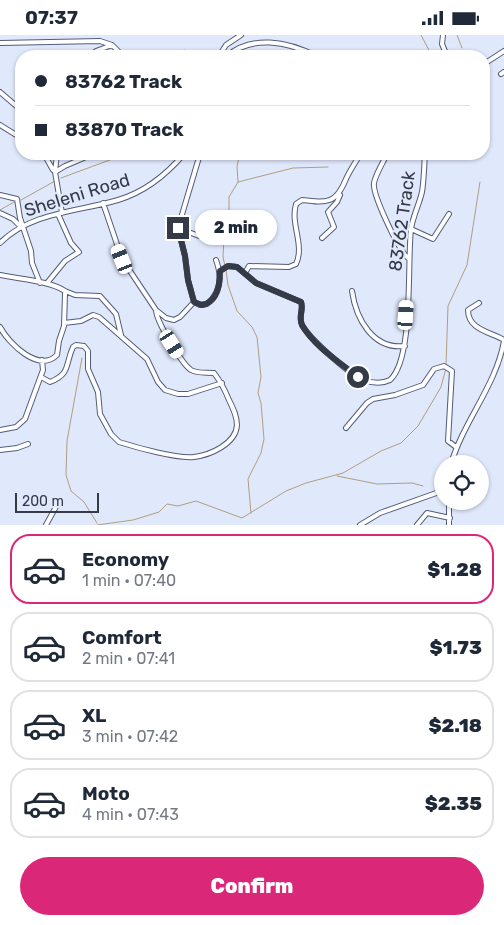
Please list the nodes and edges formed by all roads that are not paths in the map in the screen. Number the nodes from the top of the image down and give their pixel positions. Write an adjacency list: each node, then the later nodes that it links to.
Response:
1 (241, 35): 9 (street)
2 (443, 35): 12 (street)
3 (280, 38): 11 (street)
4 (247, 39): 10 (street)
5 (0, 43): 6 (street)
6 (112, 45): 7 (street); 8 (street)
7 (99, 50)
8 (117, 50)
9 (223, 50)
10 (232, 50)
11 (304, 50)
12 (444, 50)
13 (504, 51): 14 (street)
14 (490, 60)
15 (0, 92): 16 (street)
16 (15, 105)
17 (0, 125): 18 (street)
18 (15, 134)
19 (48, 160): 27 (street)
20 (56, 160): 27 (street)
21 (79, 160): 27 (street)
22 (178, 160): 30 (street, Sheleni Road)
23 (198, 160): 35 (street)
24 (357, 160): 28 (street)
25 (384, 160): 42 (street)
26 (424, 160): 36 (street, 83762 Track)
27 (54, 171): 32 (street)
28 (340, 193): 40 (street); 45 (street)
29 (0, 195): 34 (street)
30 (103, 203): 32 (street, Sheleni Road); 53 (street)
31 (0, 213): 34 (street)
32 (60, 214): 34 (street, Sheleni Road); 48 (street)
33 (449, 214): 36 (street)
34 (22, 226): 39 (street, Sheleni Road); 47 (street)
35 (178, 228): 38 (street); 51 (street)
36 (411, 229): 42 (street, 83762 Track)
37 (0, 235): 39 (street)
38 (199, 237)
39 (6, 238): 41 (street, Sheleni Road)
40 (322, 238)
41 (0, 243)
42 (408, 258): 58 (street, 83762 Track)
43 (216, 260): 44 (street)
44 (220, 271): 45 (street, 83762 Track); 51 (street)
45 (245, 273): 58 (street, 83762 Track)
46 (0, 275): 47 (street)
47 (40, 283): 48 (street)
48 (46, 283): 49 (street)
49 (65, 291): 54 (street); 56 (street)
50 (352, 291): 58 (street)
51 (194, 302): 53 (street)
52 (478, 303): 57 (street)
53 (156, 310): 62 (street)
54 (64, 323): 56 (street); 60 (street)
55 (0, 327): 60 (street)
56 (121, 336): 62 (street)
57 (504, 340): 59 (street)
58 (405, 346)
59 (504, 348): 66 (street)
60 (42, 360): 61 (street)
61 (41, 377): 62 (street); 64 (street)
62 (222, 383)
63 (346, 428): 66 (street)
64 (0, 430)
65 (28, 444): 67 (street)
66 (456, 447): 68 (street)
67 (0, 450)
68 (454, 455)
69 (434, 494): 74 (street)
70 (58, 503): 73 (street)
71 (450, 510): 72 (street)
72 (450, 518): 75 (street); 76 (street)
73 (46, 525)
74 (360, 525)
75 (417, 525)
76 (449, 525)

